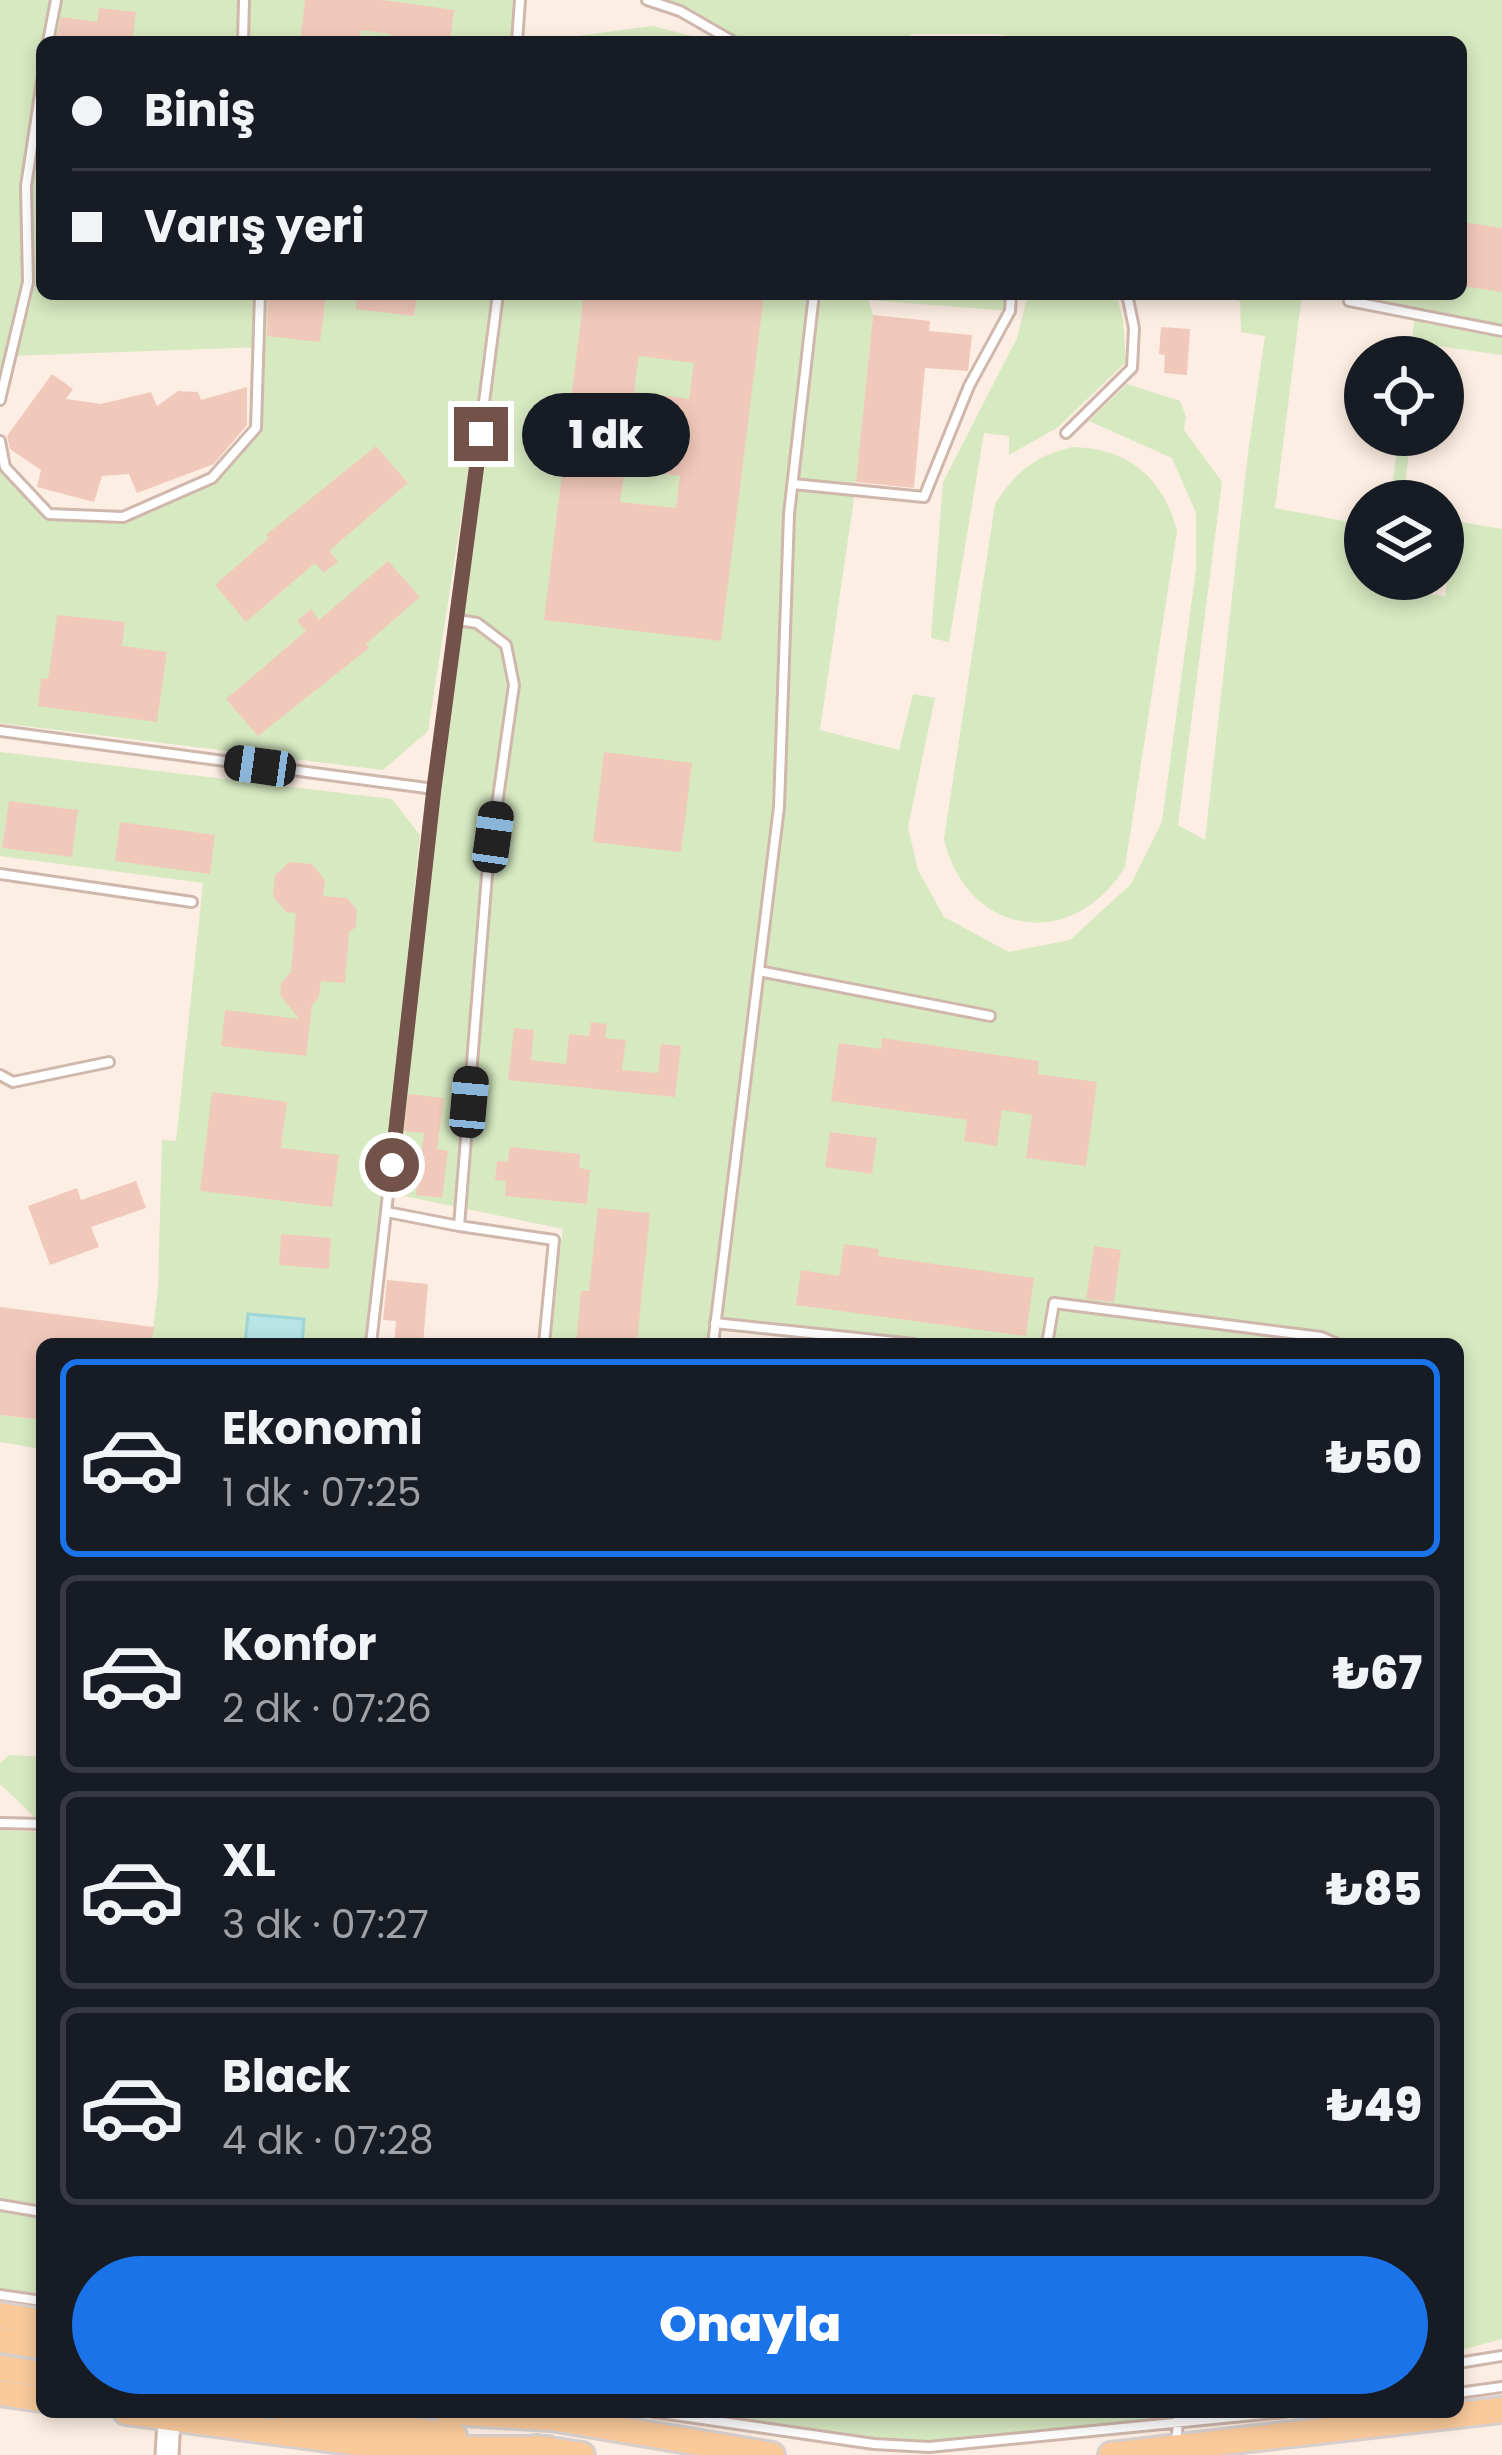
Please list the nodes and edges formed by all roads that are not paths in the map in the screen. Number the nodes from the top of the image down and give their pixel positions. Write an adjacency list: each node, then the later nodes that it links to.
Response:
1 (56, 0): 5 (lane)
2 (244, 0): 6 (lane)
3 (520, 0): 7 (lane)
4 (646, 0): 8 (lane)
5 (50, 36)
6 (243, 36)
7 (518, 36)
8 (724, 36)
9 (36, 120): 17 (lane)
10 (260, 300): 19 (lane)
11 (497, 300): 21 (lane)
12 (813, 300): 20 (lane)
13 (1011, 300): 20 (lane)
14 (1128, 300): 18 (lane)
15 (1349, 301): 16 (lane)
16 (1502, 331)
17 (0, 400)
18 (1066, 433)
19 (0, 441)
20 (793, 484): 26 (lane)
21 (458, 620): 23 (lane); 31 (lane)
22 (0, 731): 23 (lane)
23 (434, 788): 30 (lane)
24 (0, 874): 25 (lane)
25 (191, 902)
26 (759, 971): 27 (lane); 32 (lane)
27 (990, 1016)
28 (109, 1062): 29 (lane)
29 (0, 1075)
30 (387, 1212): 31 (lane); 33 (lane)
31 (459, 1226): 34 (lane)
32 (716, 1323): 35 (lane); 36 (lane)
33 (372, 1338)
34 (545, 1338)
35 (714, 1338)
36 (857, 1338)
37 (1047, 1338): 38 (lane)
38 (1323, 1338)
39 (0, 1823): 40 (lane)
40 (36, 1824)
41 (0, 2206): 42 (lane)
42 (36, 2211)
43 (0, 2295): 44 (lane)
44 (36, 2300)
45 (0, 2315): 46 (main road)
46 (36, 2321)
47 (0, 2340): 48 (main road)
48 (36, 2345)
49 (1502, 2356): 50 (lane)
50 (1464, 2362)
51 (0, 2368): 52 (main road)
52 (36, 2373)
53 (1502, 2386): 54 (lane)
54 (1464, 2392)
55 (0, 2393): 56 (main road)
56 (36, 2398)
57 (1502, 2410): 58 (main road)
58 (1464, 2412)
59 (164, 2418): 65 (main road)
60 (327, 2418): 67 (main road)
61 (559, 2418): 70 (main road)
62 (695, 2418): 66 (lane)
63 (1242, 2418): 66 (lane)
64 (1350, 2418): 66 (main road)
65 (170, 2419): 67 (main road); 68 (main road)
66 (1178, 2427): 71 (main road)
67 (548, 2449): 69 (main road)
68 (167, 2455)
69 (582, 2455)
70 (772, 2455)
71 (1111, 2455)

